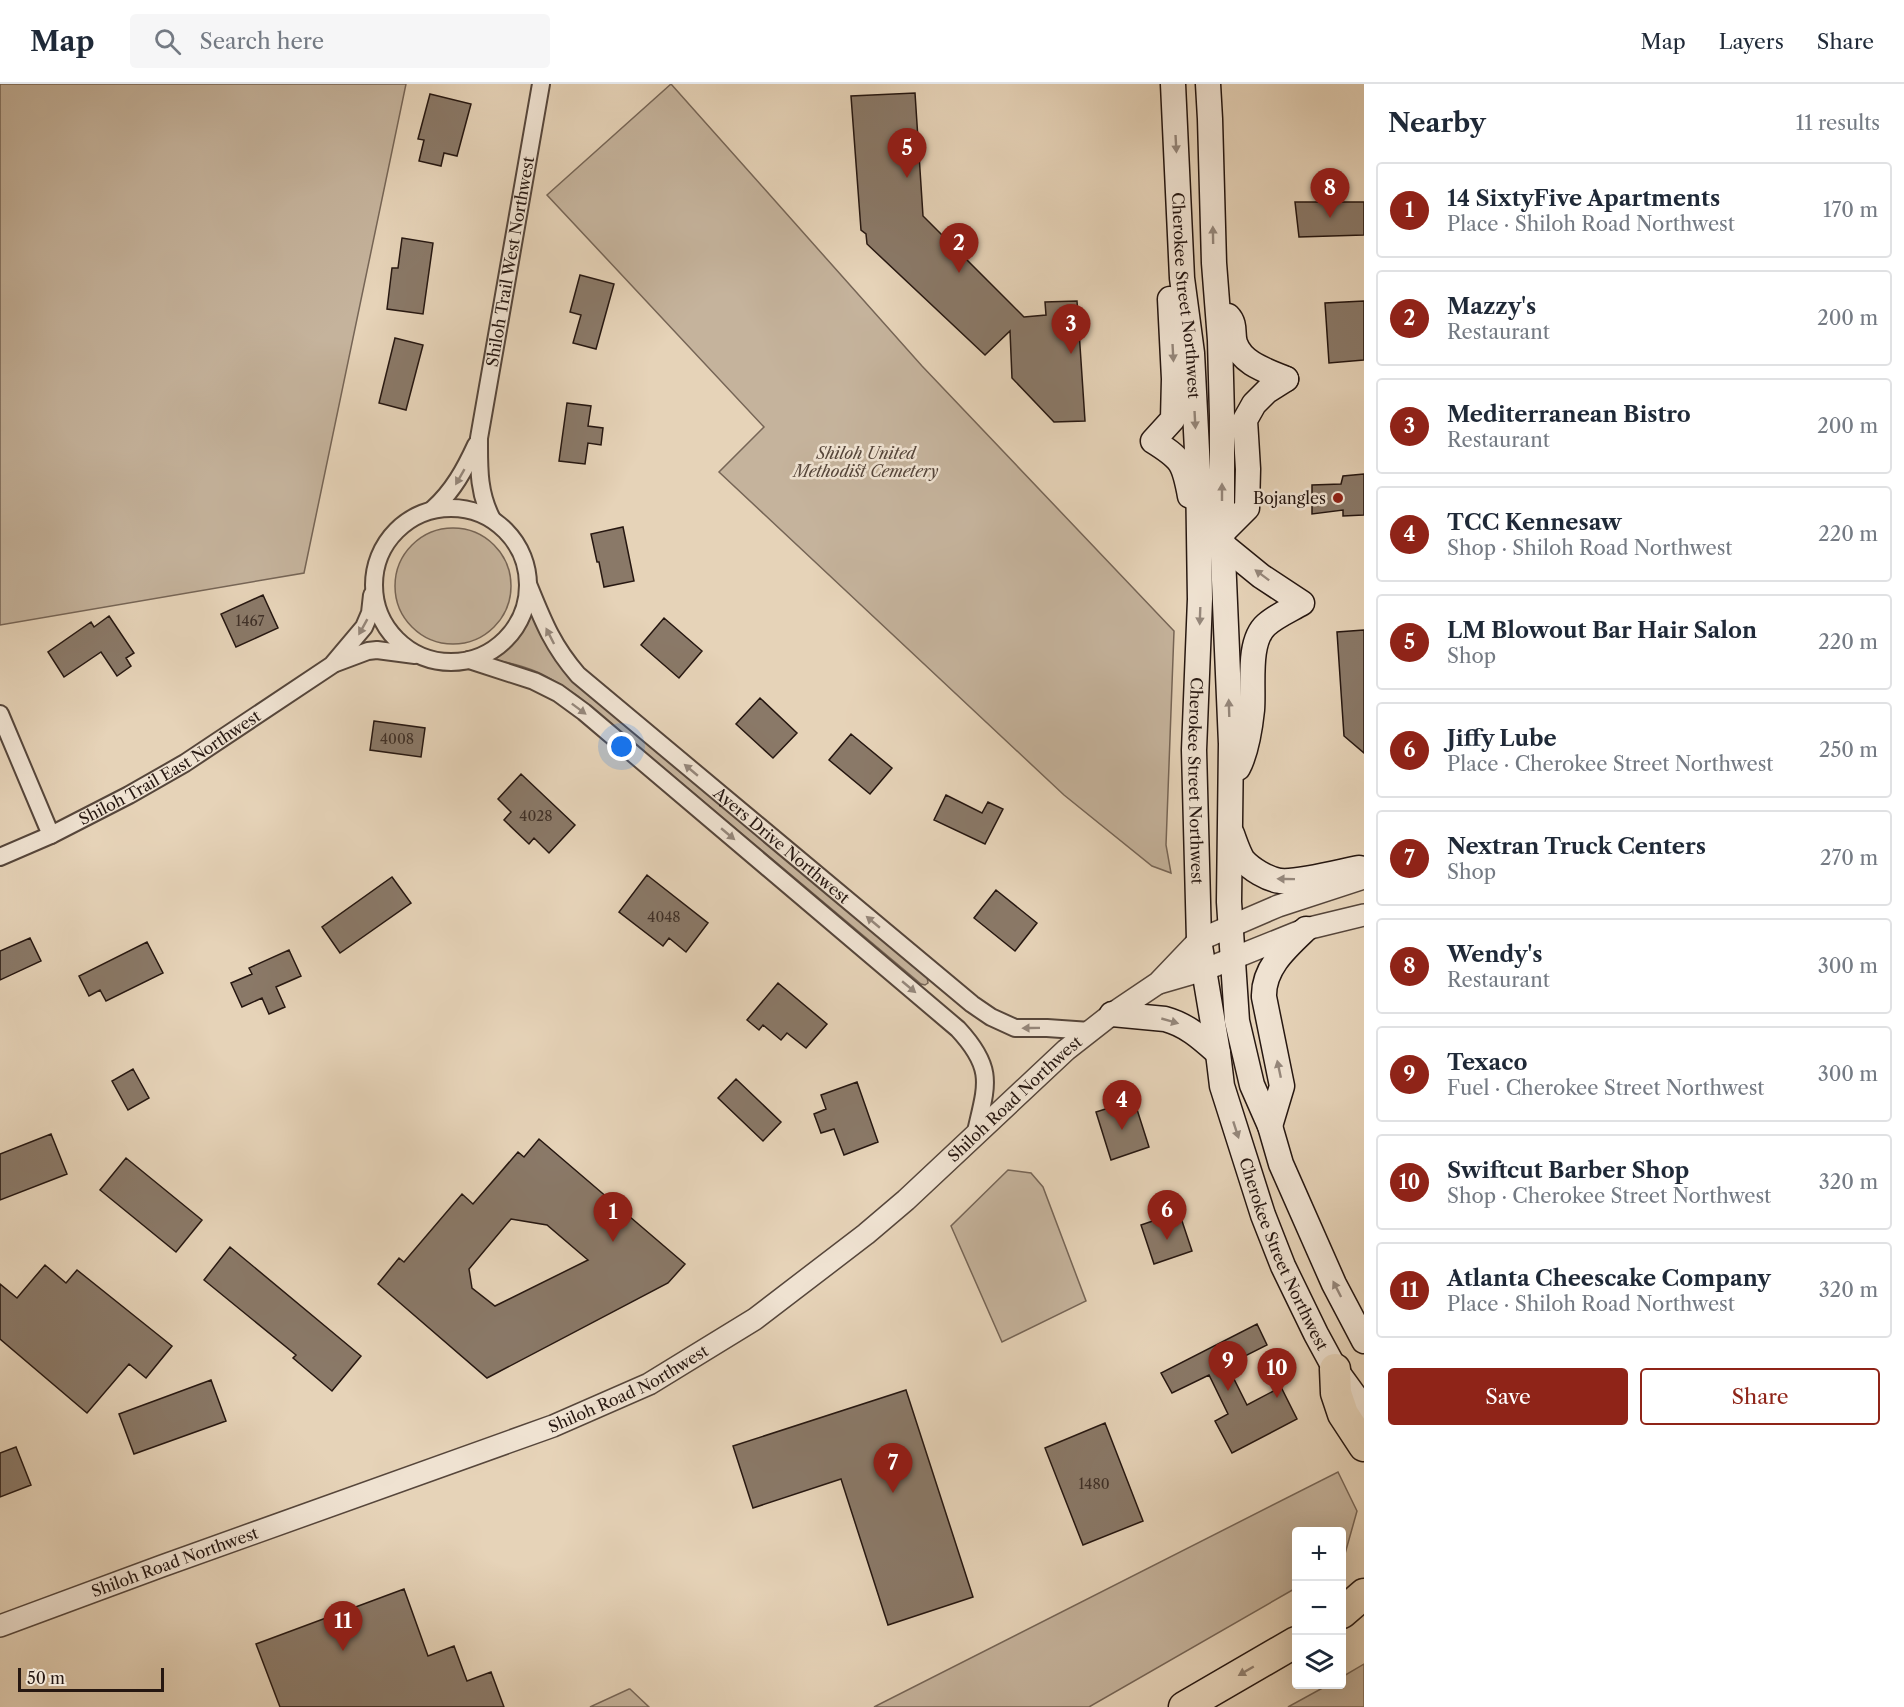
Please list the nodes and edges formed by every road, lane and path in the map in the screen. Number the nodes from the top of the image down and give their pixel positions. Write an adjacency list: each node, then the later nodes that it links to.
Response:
1 (541, 84): 6 (street, Shiloh Trail West Northwest)
2 (1173, 84): 4 (main road, Cherokee Street Northwest, one-way to 4)
3 (1208, 84): 5 (main road, Cherokee Street Northwest, one-way to 3)
4 (1182, 278): 10 (main road, Cherokee Street Northwest, one-way to 10); 10 (main road, one-way to 10)
5 (1216, 304): 9 (main road, Cherokee Street Northwest, one-way to 5); 9 (main road)
6 (479, 438): 7 (street, Shiloh Trail West Northwest, one-way to 7); 8 (street, Shiloh Trail West Northwest)
7 (433, 509): 8 (street); 11 (street)
8 (492, 519): 12 (street)
9 (1222, 539): 17 (main road, Cherokee Street Northwest, one-way to 9); 17 (main road, one-way to 9)
10 (1199, 558): 26 (main road, Cherokee Street Northwest, one-way to 26)
11 (374, 580): 13 (street); 15 (street, Shiloh Trail East Northwest, one-way to 15)
12 (528, 584): 14 (street); 31 (street, Ayers Drive Northwest, one-way to 12)
13 (419, 655): 14 (street); 15 (street, Shiloh Trail East Northwest)
14 (469, 660): 34 (street, Ayers Drive Northwest, one-way to 34)
15 (332, 665): 19 (street, Shiloh Trail East Northwest)
16 (0, 714): 19 (street)
17 (1229, 783): 18 (main road, Cherokee Street Northwest)
18 (1230, 829): 21 (main road, one-way to 18); 24 (main road, Cherokee Street Northwest)
19 (51, 835): 20 (street, Shiloh Trail East Northwest)
20 (0, 857)
21 (1364, 869)
22 (1364, 879): 24 (street, Shiloh Road Northwest)
23 (1364, 915): 25 (street, Shiloh Road Northwest)
24 (1230, 927): 26 (street, Shiloh Road Northwest); 27 (main road, Cherokee Street Northwest)
25 (1306, 929): 27 (street, Shiloh Road Northwest); 33 (main road, one-way to 25)
26 (1199, 940): 28 (main road, Cherokee Street Northwest); 29 (street, Shiloh Road Northwest)
27 (1232, 958): 28 (street, Shiloh Road Northwest); 33 (main road, Cherokee Street Northwest)
28 (1204, 970): 29 (street, Shiloh Road Northwest); 32 (main road, Cherokee Street Northwest)
29 (1158, 983): 30 (street, Shiloh Road Northwest)
30 (1112, 1014): 31 (street, Shiloh Road Northwest); 32 (main road, one-way to 32)
31 (1090, 1031): 34 (street, Shiloh Road Northwest)
32 (1218, 1053): 36 (main road, Cherokee Street Northwest, one-way to 36)
33 (1270, 1126): 35 (main road, Cherokee Street Northwest, one-way to 33)
34 (975, 1136): 43 (street, Shiloh Road Northwest)
35 (1364, 1341)
36 (1335, 1369): 37 (main road, Cherokee Street Northwest); 38 (highway)
37 (1364, 1409)
38 (1364, 1446)
39 (1364, 1594): 41 (highway)
40 (1364, 1603): 42 (highway)
41 (1346, 1609)
42 (1346, 1610)
43 (0, 1626)
44 (1292, 1644): 45 (highway, one-way to 45)
45 (1184, 1707)

